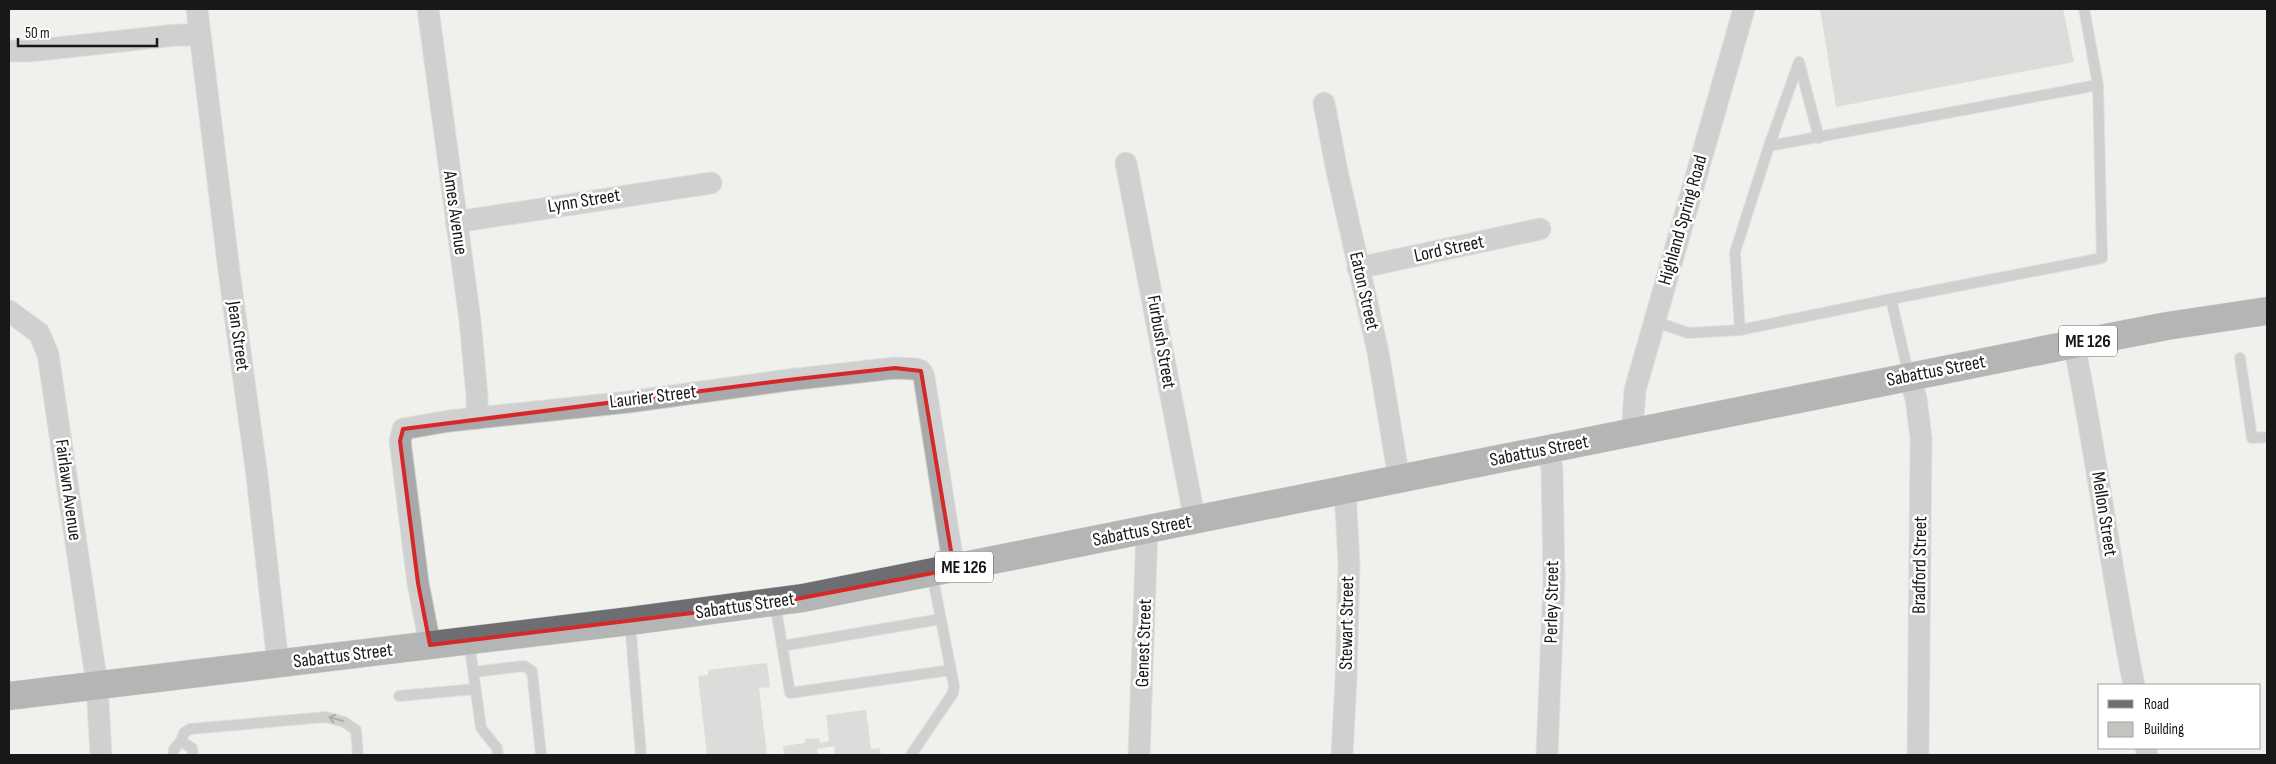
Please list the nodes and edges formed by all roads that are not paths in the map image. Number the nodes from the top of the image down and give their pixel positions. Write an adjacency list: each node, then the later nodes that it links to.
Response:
1 (197, 9): 5 (street, Jean Street)
2 (428, 9): 13 (street, Ames Avenue)
3 (1744, 9): 19 (street, Highland Spring Road)
4 (2084, 9): 7 (lane)
5 (199, 35): 6 (street); 39 (street, Jean Street)
6 (9, 51)
7 (2098, 86): 9 (lane); 16 (lane)
8 (1324, 103): 15 (street, Eaton Street)
9 (1819, 138): 10 (lane); 10 (lane)
10 (1769, 146): 20 (lane)
11 (1126, 163): 30 (street, Furbush Street)
12 (711, 182): 13 (street, Lynn Street)
13 (456, 222): 24 (street, Ames Avenue)
14 (1540, 230): 15 (street, Lord Street)
15 (1358, 268): 28 (street, Eaton Street)
16 (1891, 299): 20 (lane); 23 (lane)
17 (9, 311): 43 (street, Fairlawn Avenue)
18 (2267, 311): 21 (main road, Sabattus Street / ME 126)
19 (1654, 321): 20 (lane); 25 (street, Highland Spring Road)
20 (1740, 330)
21 (2074, 344): 23 (main road, Sabattus Street / ME 126); 42 (street, Mellon Street)
22 (2240, 358): 26 (lane)
23 (1909, 377): 25 (main road, Sabattus Street / ME 126); 59 (street, Bradford Street)
24 (477, 418): 32 (street, Laurier Street); 37 (street, Laurier Street)
25 (1632, 433): 27 (main road, Sabattus Street / ME 126)
26 (2267, 437)
27 (1548, 450): 28 (main road, Sabattus Street / ME 126); 58 (street, Perley Street)
28 (1399, 479): 29 (main road, Sabattus Street / ME 126)
29 (1345, 491): 30 (main road, Sabattus Street / ME 126); 57 (street, Stewart Street)
30 (1195, 521): 31 (main road, Sabattus Street / ME 126)
31 (1147, 530): 32 (main road, Sabattus Street / ME 126); 56 (street, Genest Street)
32 (943, 571): 33 (main road, Sabattus Street / ME 126); 34 (lane)
33 (775, 603): 35 (main road, Sabattus Street / ME 126); 38 (lane)
34 (941, 619): 38 (lane); 40 (lane)
35 (630, 622): 36 (main road, Sabattus Street / ME 126); 54 (lane)
36 (469, 640): 37 (main road, Sabattus Street / ME 126); 41 (lane)
37 (430, 645): 39 (main road, Sabattus Street / ME 126)
38 (782, 646): 40 (lane)
39 (278, 664): 43 (main road, Sabattus Street / ME 126)
40 (951, 670): 55 (lane)
41 (473, 672): 44 (lane); 53 (lane)
42 (2134, 684)
43 (97, 685): 45 (main road, Sabattus Street / ME 126); 48 (street, Fairlawn Avenue)
44 (475, 689): 46 (lane); 52 (lane)
45 (9, 696)
46 (399, 696)
47 (181, 741): 49 (lane); 50 (lane); 51 (lane, one-way to 47)
48 (100, 755)
49 (173, 755)
50 (193, 755)
51 (358, 755)
52 (498, 755)
53 (540, 755)
54 (641, 755)
55 (911, 755)
56 (1139, 755)
57 (1342, 755)
58 (1547, 755)
59 (1918, 755)

